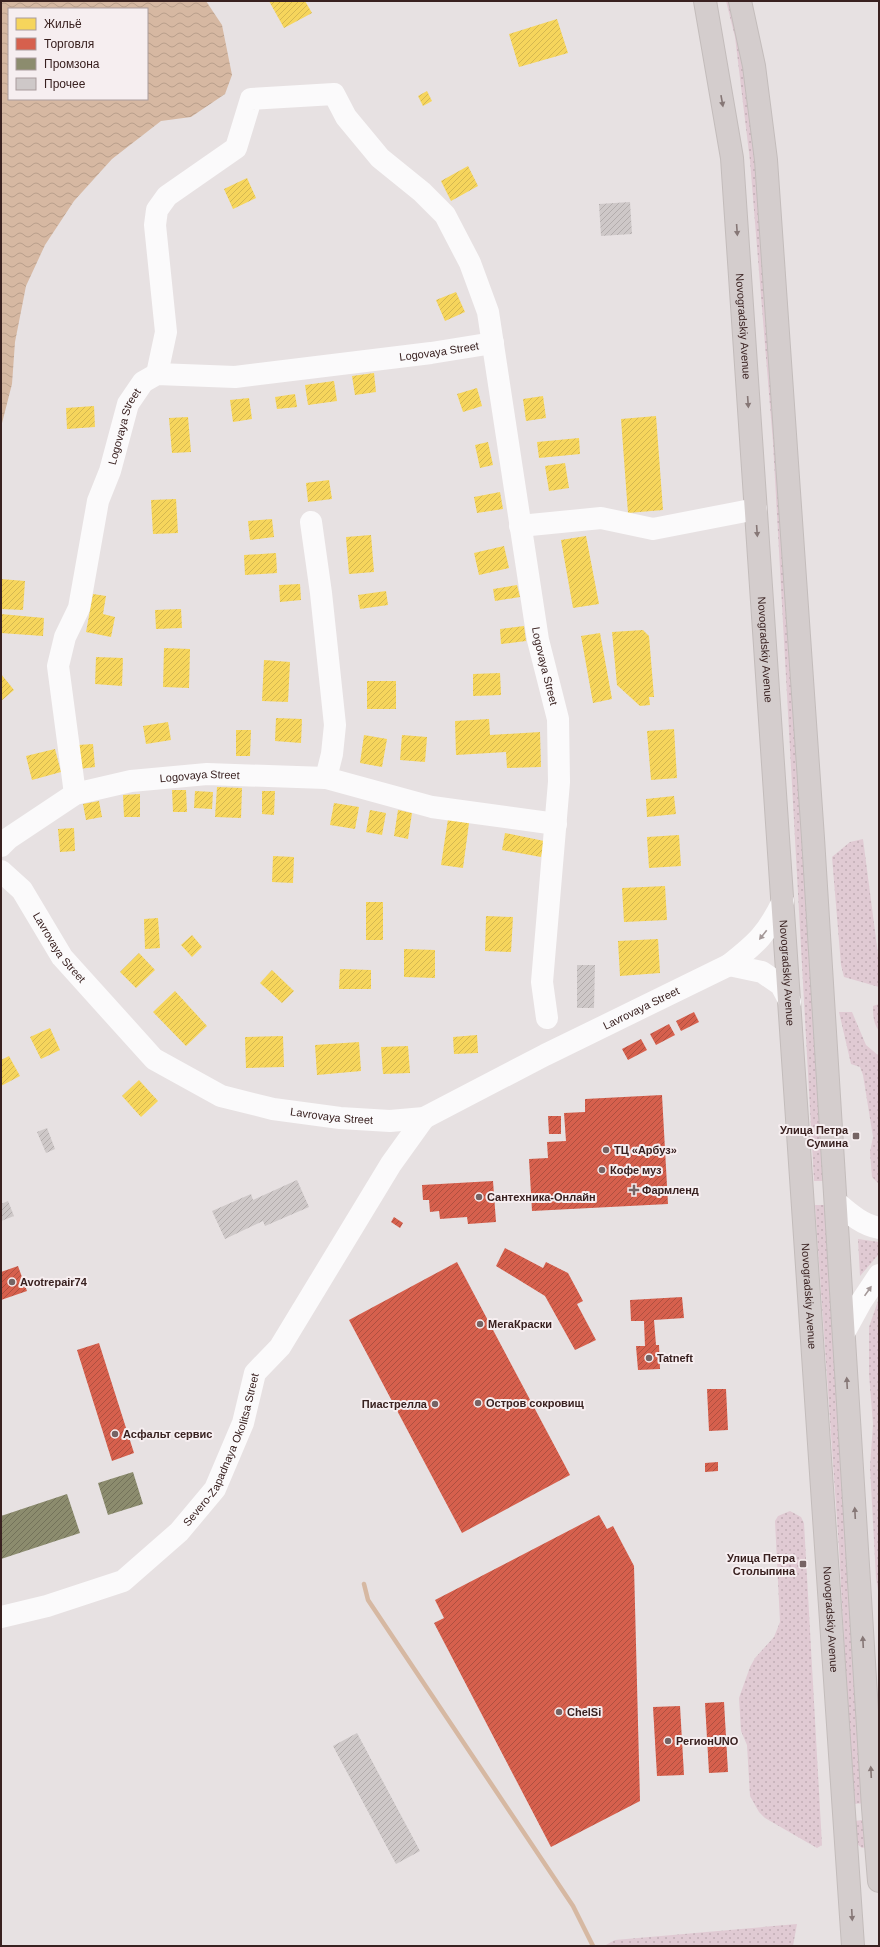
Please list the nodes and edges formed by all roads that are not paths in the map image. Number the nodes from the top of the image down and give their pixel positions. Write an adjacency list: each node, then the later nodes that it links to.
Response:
1 (705, 1): 5 (main road, Novogradskiy Avenue, one-way to 5)
2 (740, 1): 18 (main road)
3 (493, 343): 4 (street, Logovaya Street); 4 (street, Logovaya Street); 7 (street, Logovaya Street)
4 (157, 374): 9 (street, Logovaya Street)
5 (756, 509): 7 (street); 13 (main road, Novogradskiy Avenue, one-way to 13)
6 (311, 522): 8 (street)
7 (520, 526): 10 (street, Logovaya Street)
8 (326, 778): 9 (street, Logovaya Street); 10 (street, Logovaya Street)
9 (75, 794): 11 (street, Logovaya Street)
10 (556, 824): 16 (street, Logovaya Street)
11 (4, 837)
12 (1, 871): 17 (street, Lavrovaya Street)
13 (783, 901): 14 (street, Lavrovaya Street, one-way to 14); 15 (main road, Novogradskiy Avenue)
14 (728, 965): 15 (street); 17 (street, Lavrovaya Street)
15 (790, 1002): 24 (main road, Novogradskiy Avenue)
16 (547, 1018)
17 (424, 1118): 22 (street, Severo-Zapadnaya Okolitsa Street)
18 (836, 1202): 19 (street); 21 (main road)
19 (879, 1228)
20 (879, 1275): 21 (street, one-way to 20)
21 (844, 1332): 23 (main road, one-way to 21)
22 (1, 1617)
23 (879, 1881)
24 (850, 1884): 25 (main road); 26 (main road, Novogradskiy Avenue, one-way to 26)
25 (879, 1886)
26 (853, 1946)

